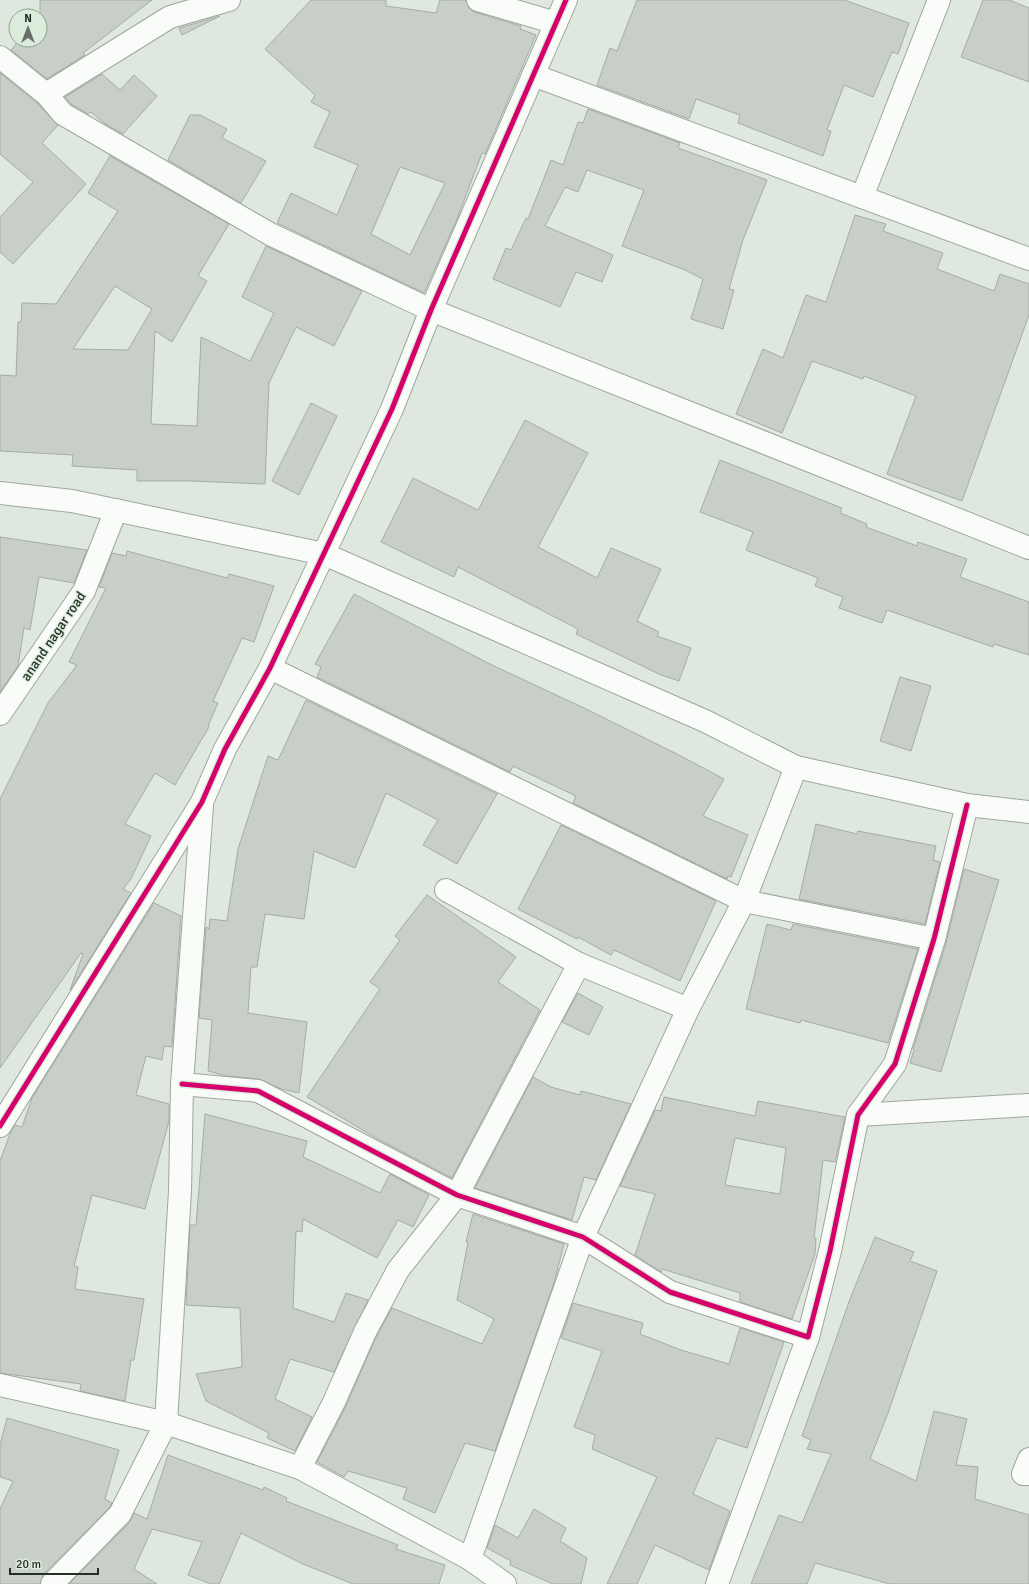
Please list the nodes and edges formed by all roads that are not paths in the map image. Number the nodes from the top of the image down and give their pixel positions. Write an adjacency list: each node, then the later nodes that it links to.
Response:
1 (229, 0): 8 (street)
2 (478, 0): 5 (street)
3 (566, 0): 5 (street)
4 (939, 0): 9 (street)
5 (556, 23): 7 (street)
6 (0, 58): 8 (street)
7 (533, 76): 9 (street); 11 (street)
8 (46, 94): 11 (street)
9 (862, 197): 10 (street)
10 (1029, 259)
11 (431, 310): 14 (street); 15 (street)
12 (0, 493): 13 (street)
13 (116, 510): 15 (street); 17 (street, anand nagar road)
14 (1029, 548)
15 (324, 554): 16 (street); 18 (street)
16 (270, 668): 19 (street); 23 (street)
17 (0, 714)
18 (796, 767): 20 (street); 23 (street)
19 (202, 802): 27 (street); 30 (street)
20 (968, 805): 21 (street); 24 (street)
21 (1029, 812)
22 (446, 890): 25 (street)
23 (744, 901): 24 (street); 26 (street)
24 (934, 939): 29 (street)
25 (579, 964): 26 (street); 31 (street)
26 (688, 1009): 32 (street)
27 (182, 1084): 31 (street); 35 (street)
28 (1029, 1105): 29 (street)
29 (858, 1115): 33 (street)
30 (0, 1126)
31 (457, 1195): 32 (street); 37 (street)
32 (583, 1237): 33 (street); 39 (street)
33 (808, 1337): 42 (street)
34 (0, 1385): 35 (street)
35 (166, 1424): 37 (street); 40 (street)
36 (1029, 1459): 38 (street)
37 (300, 1468): 39 (street)
38 (1029, 1474)
39 (470, 1559): 41 (street)
40 (52, 1584)
41 (505, 1584)
42 (717, 1584)

